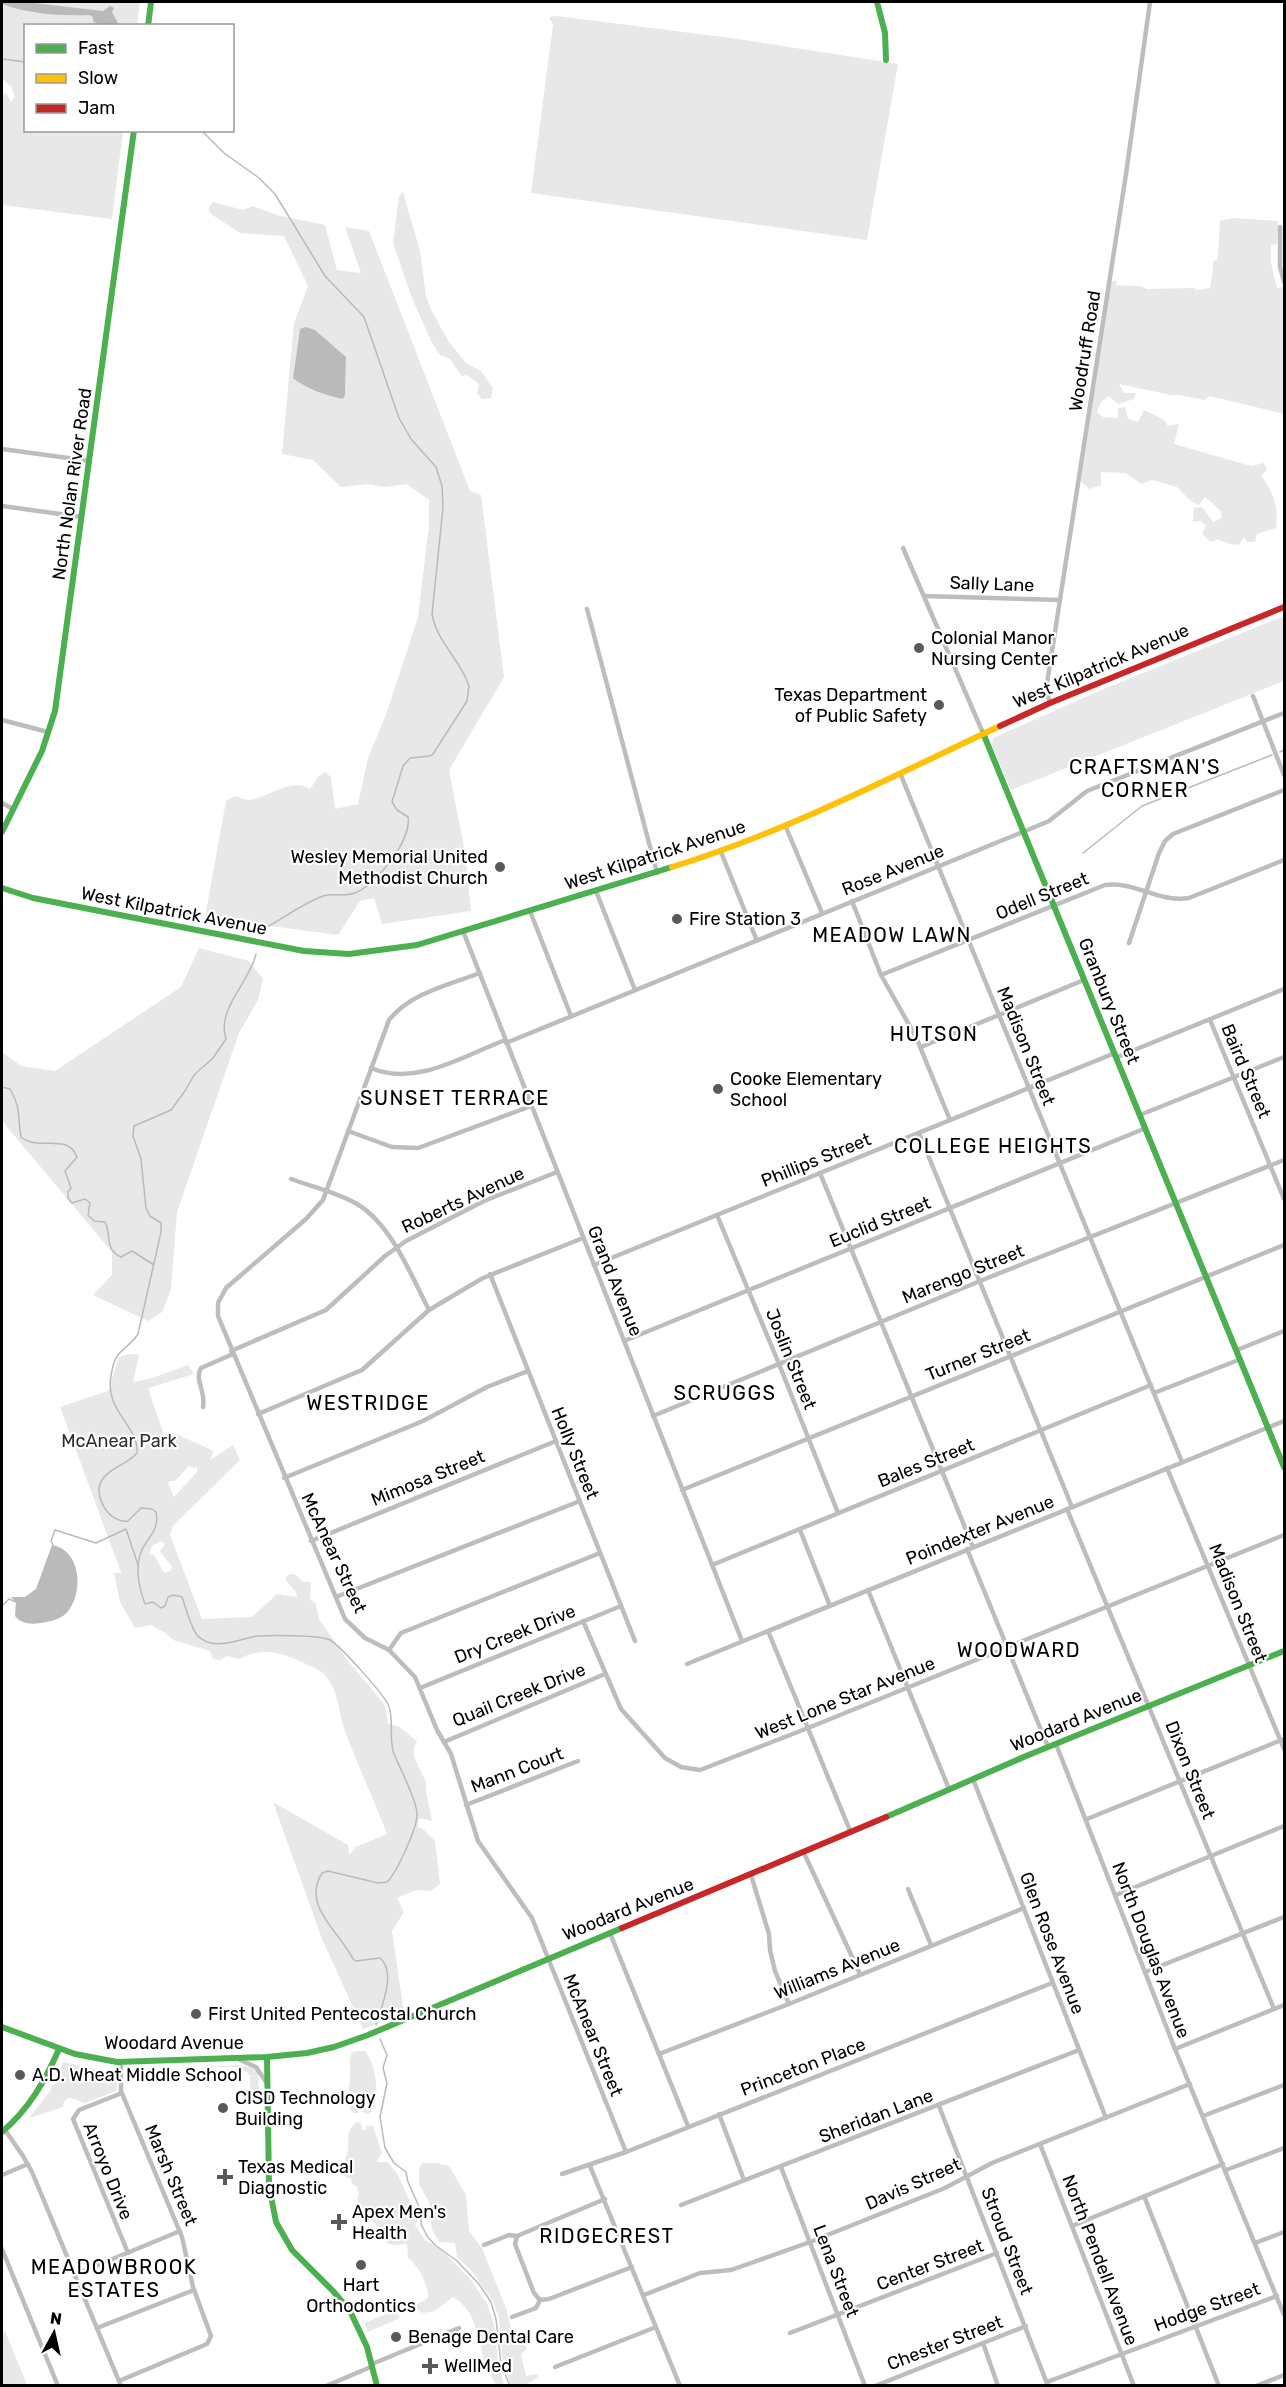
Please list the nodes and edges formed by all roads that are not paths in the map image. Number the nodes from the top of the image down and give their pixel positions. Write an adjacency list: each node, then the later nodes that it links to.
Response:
1 (151, 2): 4 (street)
2 (877, 2): 5 (street)
3 (1150, 2): 16 (street, Woodruff Road)
4 (148, 24)
5 (886, 60)
6 (134, 132): 11 (street, North Nolan River Road)
7 (1280, 226): 8 (street)
8 (1282, 266): 9 (street)
9 (1284, 282)
10 (2, 449): 11 (street)
11 (90, 460): 13 (street, North Nolan River Road)
12 (2, 506): 13 (street)
13 (82, 517): 24 (street, North Nolan River Road)
14 (903, 548): 15 (street, Granbury Street)
15 (924, 596): 16 (street, Sally Lane); 25 (street, Granbury Street)
16 (1060, 600): 20 (street, Woodruff Road)
17 (1284, 607): 20 (street, West Kilpatrick Avenue)
18 (587, 609): 37 (street)
19 (1253, 696): 23 (street)
20 (1050, 703): 25 (street, West Kilpatrick Avenue)
21 (1284, 713): 23 (street, Rose Avenue)
22 (2, 720): 24 (street)
23 (1263, 721): 27 (street); 33 (street, Rose Avenue)
24 (48, 732): 30 (street, North Nolan River Road)
25 (983, 733): 26 (street, West Kilpatrick Avenue); 33 (street, Granbury Street)
26 (900, 773): 31 (street, West Kilpatrick Avenue); 36 (street, Madison Street)
27 (1284, 775)
28 (1284, 790): 40 (street)
29 (2, 803): 30 (street)
30 (13, 809): 32 (street, North Nolan River Road)
31 (786, 825): 34 (street, West Kilpatrick Avenue); 44 (street)
32 (2, 831)
33 (1024, 832): 36 (street, Rose Avenue); 42 (street, Granbury Street)
34 (721, 852): 37 (street, West Kilpatrick Avenue); 46 (street)
35 (1284, 860): 40 (street, Odell Street)
36 (937, 866): 41 (street, Rose Avenue); 47 (street, Madison Street)
37 (657, 873): 39 (street, West Kilpatrick Avenue)
38 (2, 888): 45 (street, West Kilpatrick Avenue)
39 (596, 891): 43 (street, West Kilpatrick Avenue); 52 (street)
40 (1146, 892): 42 (street, Odell Street); 48 (street)
41 (852, 901): 44 (street, Rose Avenue); 50 (street)
42 (1054, 906): 47 (street, Odell Street); 51 (street, Granbury Street)
43 (530, 911): 45 (street, West Kilpatrick Avenue); 54 (street)
44 (822, 913): 46 (street, Rose Avenue)
45 (464, 931): 49 (street, Grand Avenue)
46 (757, 940): 52 (street, Rose Avenue)
47 (968, 940): 50 (street, Odell Street); 55 (street, Madison Street)
48 (1129, 944)
49 (480, 973): 57 (street, Grand Avenue); 61 (street)
50 (881, 975): 58 (street)
51 (1084, 980): 55 (street); 59 (street, Granbury Street)
52 (635, 990): 54 (street, Rose Avenue)
53 (1284, 990): 56 (street, Phillips Street)
54 (572, 1016): 57 (street, Rose Avenue)
55 (998, 1016): 58 (street); 63 (street, Madison Street)
56 (1210, 1020): 59 (street, Phillips Street); 62 (street, Baird Street)
57 (506, 1041): 61 (street, Rose Avenue); 64 (street, Grand Avenue)
58 (921, 1047): 66 (street)
59 (1116, 1055): 63 (street, Phillips Street); 65 (street, Granbury Street)
60 (1284, 1057): 62 (street)
61 (371, 1068): 68 (street)
62 (1234, 1078): 65 (street); 72 (street, Baird Street)
63 (1029, 1088): 66 (street, Phillips Street); 71 (street, Madison Street)
64 (531, 1106): 68 (street); 73 (street, Grand Avenue)
65 (1140, 1115): 67 (street, Granbury Street)
66 (950, 1120): 69 (street, Phillips Street)
67 (1146, 1128): 71 (street, Euclid Street); 78 (street, Granbury Street)
68 (348, 1131): 76 (street)
69 (919, 1133): 74 (street, Phillips Street); 79 (street, Dixon Street)
70 (1284, 1160): 72 (street, Marengo Street)
71 (1059, 1163): 79 (street, Euclid Street); 82 (street, Madison Street)
72 (1271, 1166): 77 (street, Baird Street); 78 (street, Marengo Street)
73 (557, 1172): 81 (street, Grand Avenue); 84 (street, Roberts Avenue)
74 (820, 1173): 80 (street, Phillips Street); 85 (street)
75 (291, 1179): 76 (street)
76 (326, 1191): 84 (street); 97 (street, McAnear Street)
77 (1284, 1199)
78 (1176, 1203): 82 (street, Marengo Street); 88 (street, Granbury Street)
79 (950, 1207): 85 (street, Euclid Street); 89 (street, Dixon Street)
80 (717, 1215): 86 (street, Phillips Street); 90 (street, Joslin Street)
81 (583, 1238): 86 (street, Grand Avenue); 87 (street)
82 (1090, 1238): 89 (street, Marengo Street); 92 (street, Madison Street)
83 (1284, 1245): 88 (street, Turner Street)
84 (396, 1247): 91 (street); 97 (street, Roberts Avenue)
85 (851, 1248): 90 (street, Euclid Street); 93 (street)
86 (594, 1265): 95 (street, Grand Avenue)
87 (490, 1274): 91 (street); 101 (street, Holly Street)
88 (1207, 1276): 92 (street, Turner Street); 96 (street, Granbury Street)
89 (980, 1281): 93 (street, Marengo Street); 98 (street, Dixon Street)
90 (748, 1290): 95 (street, Euclid Street); 100 (street, Joslin Street)
91 (429, 1310): 106 (street)
92 (1121, 1311): 98 (street, Turner Street); 102 (street, Madison Street)
93 (881, 1322): 100 (street, Marengo Street); 104 (street)
94 (1284, 1331): 96 (street)
95 (624, 1341): 107 (street, Grand Avenue)
96 (1237, 1350): 99 (street, Granbury Street)
97 (232, 1353): 105 (street, Roberts Avenue); 106 (street, McAnear Street)
98 (1011, 1355): 104 (street, Turner Street); 110 (street, Dixon Street)
99 (1240, 1359): 103 (street); 109 (street, Granbury Street)
100 (779, 1364): 107 (street, Marengo Street); 111 (street, Joslin Street)
101 (528, 1371): 112 (street, Holly Street); 117 (street)
102 (1151, 1385): 103 (street, Madison Street); 110 (street, Bales Street)
103 (1154, 1393): 113 (street, Madison Street)
104 (912, 1396): 111 (street, Turner Street); 116 (street)
105 (203, 1407)
106 (258, 1414): 117 (street, McAnear Street)
107 (653, 1416): 118 (street, Grand Avenue)
108 (1284, 1421): 109 (street, Poindexter Avenue)
109 (1268, 1428): 113 (street, Poindexter Avenue); 114 (street, Granbury Street)
110 (1041, 1430): 116 (street, Bales Street); 120 (street, Dixon Street)
111 (809, 1438): 118 (street, Turner Street); 121 (street, Joslin Street)
112 (556, 1441): 119 (street, Holly Street); 124 (street, Mimosa Street)
113 (1182, 1462): 115 (street, Poindexter Avenue)
114 (1284, 1467)
115 (1167, 1468): 120 (street, Poindexter Avenue); 128 (street, Madison Street)
116 (942, 1472): 121 (street, Bales Street); 125 (street)
117 (284, 1478): 124 (street, McAnear Street)
118 (682, 1490): 127 (street, Grand Avenue)
119 (580, 1501): 126 (street, Holly Street); 130 (street)
120 (1069, 1508): 125 (street, Poindexter Avenue); 133 (street, Dixon Street)
121 (838, 1513): 122 (street, Bales Street)
122 (800, 1530): 127 (street, Bales Street); 132 (street)
123 (1284, 1535): 128 (street, West Lone Star Avenue)
124 (311, 1541): 130 (street, McAnear Street)
125 (970, 1548): 129 (street, Poindexter Avenue); 138 (street)
126 (600, 1553): 131 (street, Holly Street); 139 (street)
127 (712, 1565): 137 (street, Grand Avenue)
128 (1208, 1566): 133 (street, West Lone Star Avenue); 142 (street, Madison Street)
129 (868, 1590): 132 (street, Poindexter Avenue); 144 (street)
130 (336, 1597): 139 (street, McAnear Street)
131 (621, 1606): 134 (street, Dry Creek Drive); 136 (street, Holly Street)
132 (830, 1606): 135 (street, Poindexter Avenue)
133 (1107, 1606): 138 (street, West Lone Star Avenue); 146 (street, Dixon Street)
134 (583, 1621): 143 (street, West Lone Star Avenue); 145 (street, Dry Creek Drive)
135 (768, 1631): 137 (street, Poindexter Avenue); 147 (street)
136 (635, 1641)
137 (742, 1641): 141 (street, Poindexter Avenue)
138 (1007, 1646): 144 (street, West Lone Star Avenue); 151 (street)
139 (389, 1650): 145 (street, McAnear Street)
140 (1284, 1651): 142 (street, Woodard Avenue)
141 (687, 1664)
142 (1249, 1665): 146 (street, Woodard Avenue); 148 (street, Madison Street)
143 (605, 1674): 147 (street, West Lone Star Avenue); 149 (street, Quail Creek Drive)
144 (908, 1687): 147 (street, West Lone Star Avenue); 156 (street)
145 (420, 1688): 149 (street, McAnear Street)
146 (1149, 1706): 150 (street, Woodard Avenue); 155 (street, Dixon Street)
147 (808, 1728): 160 (street)
148 (1283, 1740): 152 (street, Madison Street); 155 (street)
149 (444, 1742): 157 (street, McAnear Street)
150 (1056, 1744): 151 (street, Woodard Avenue); 158 (street, North Douglas Avenue)
151 (1048, 1747): 154 (street, Woodard Avenue)
152 (1284, 1749)
153 (578, 1761): 157 (street, Mann Court)
154 (973, 1779): 156 (street, Woodard Avenue); 166 (street, Glen Rose Avenue)
155 (1179, 1781): 158 (street); 162 (street, Dixon Street)
156 (950, 1789): 160 (street, Woodard Avenue)
157 (466, 1804): 171 (street, McAnear Street)
158 (1087, 1819): 165 (street, North Douglas Avenue)
159 (1284, 1826): 162 (street)
160 (851, 1833): 161 (street, Woodard Avenue)
161 (804, 1853): 163 (street, Woodard Avenue); 173 (street)
162 (1211, 1856): 165 (street); 169 (street, Dixon Street)
163 (751, 1875): 168 (street, Woodard Avenue); 175 (street)
164 (908, 1889): 170 (street)
165 (1116, 1895): 172 (street, North Douglas Avenue)
166 (1024, 1908): 170 (street, Williams Avenue); 174 (street, Glen Rose Avenue)
167 (1284, 1917): 169 (street)
168 (610, 1933): 171 (street, Woodard Avenue); 182 (street)
169 (1242, 1934): 172 (street); 177 (street, Dixon Street)
170 (931, 1945): 173 (street, Williams Avenue)
171 (548, 1958): 183 (street, Woodard Avenue); 198 (street, McAnear Street)
172 (1144, 1972): 180 (street, North Douglas Avenue)
173 (860, 1974): 175 (street, Williams Avenue)
174 (1052, 1983): 181 (street, Glen Rose Avenue); 191 (street, Princeton Place)
175 (789, 2004): 182 (street, Williams Avenue)
176 (1284, 2005): 177 (street)
177 (1274, 2009): 180 (street)
178 (2, 2027): 179 (street, Woodard Avenue)
179 (58, 2049): 185 (street, Woodard Avenue); 195 (street)
180 (1175, 2049): 186 (street, North Douglas Avenue)
181 (1079, 2050): 190 (street, Sheridan Lane); 193 (street, Glen Rose Avenue)
182 (659, 2054): 194 (street)
183 (267, 2057): 184 (street, Woodard Avenue); 188 (street)
184 (237, 2059): 185 (street, Woodard Avenue); 188 (street)
185 (121, 2062): 189 (street, Marsh Street)
186 (1190, 2084): 192 (street, North Douglas Avenue); 193 (street, Davis Street)
187 (1284, 2085): 192 (street)
188 (268, 2086): 238 (street)
189 (122, 2093): 212 (street, Marsh Street); 219 (street, Arroyo Drive)
190 (939, 2106): 202 (street, Sheridan Lane); 206 (street, Stroud Street)
191 (719, 2114): 194 (street, Princeton Place); 207 (street)
192 (1203, 2116): 200 (street, North Douglas Avenue)
193 (1106, 2118): 196 (street, Davis Street)
194 (688, 2126): 198 (street, Princeton Place)
195 (3, 2131): 199 (street)
196 (1040, 2144): 206 (street, Davis Street); 211 (street, North Pendell Avenue)
197 (1284, 2148): 203 (street)
198 (626, 2152): 201 (street, Princeton Place)
199 (28, 2164): 205 (street); 222 (street)
200 (1223, 2164): 203 (street, North Douglas Avenue); 208 (street)
201 (590, 2166): 204 (street, Princeton Place); 209 (street)
202 (781, 2167): 207 (street, Sheridan Lane); 215 (street, Lena Street)
203 (1226, 2170): 216 (street)
204 (562, 2174)
205 (2, 2175)
206 (967, 2175): 215 (street, Davis Street); 220 (street, Stroud Street)
207 (744, 2181): 210 (street, Sheridan Lane)
208 (1143, 2196): 211 (street); 230 (street)
209 (604, 2199): 214 (street); 221 (street)
210 (681, 2205)
211 (1072, 2226): 237 (street, North Pendell Avenue)
212 (180, 2231): 219 (street); 223 (street, Marsh Street)
213 (1284, 2232): 216 (street)
214 (517, 2236): 217 (street); 226 (street)
215 (810, 2242): 224 (street, Davis Street); 227 (street, Lena Street)
216 (1255, 2244): 225 (street)
217 (484, 2245)
218 (2, 2249): 243 (street)
219 (128, 2253): 222 (street)
220 (997, 2253): 227 (street, Center Street); 231 (street, Stroud Street)
221 (632, 2267): 224 (street); 226 (street)
222 (75, 2275): 233 (street)
223 (194, 2290): 233 (street); 241 (street, Marsh Street)
224 (644, 2295): 232 (street)
225 (1276, 2295): 228 (street); 230 (street, Hodge Street)
226 (540, 2300): 229 (street)
227 (838, 2315): 235 (street, Center Street); 247 (street, Lena Street)
228 (1284, 2315)
229 (512, 2317)
230 (1195, 2325): 237 (street, Hodge Street); 251 (street)
231 (1026, 2326): 236 (street, Chester Street); 242 (street, Stroud Street)
232 (656, 2327): 239 (street); 246 (street)
233 (97, 2328): 241 (street)
234 (459, 2328): 238 (street)
235 (790, 2333)
236 (983, 2343): 248 (street, Chester Street); 249 (street)
237 (1121, 2353): 242 (street, Hodge Street); 250 (street, North Pendell Avenue)
238 (373, 2365): 244 (street); 245 (street)
239 (555, 2367)
240 (1284, 2375): 252 (street)
241 (120, 2383)
242 (1048, 2384)
243 (58, 2385)
244 (326, 2385)
245 (377, 2385)
246 (680, 2385)
247 (865, 2385)
248 (875, 2385)
249 (998, 2385)
250 (1134, 2385)
251 (1220, 2385)
252 (1256, 2385)

